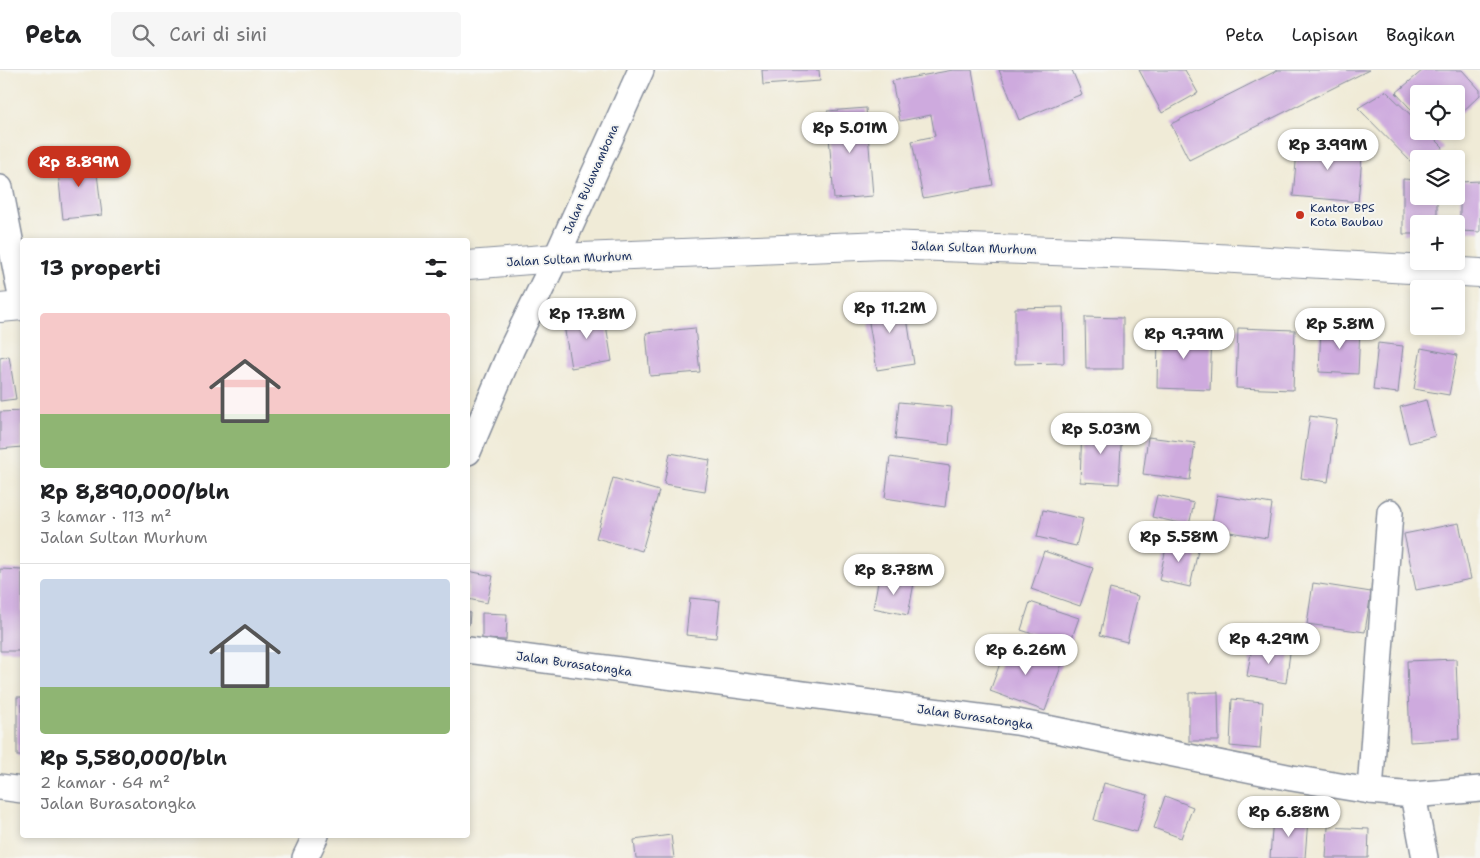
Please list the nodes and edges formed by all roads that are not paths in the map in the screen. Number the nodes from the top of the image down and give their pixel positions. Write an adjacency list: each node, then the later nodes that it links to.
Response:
1 (641, 70): 3 (street, Jalan Bulawambona)
2 (0, 188): 6 (street)
3 (556, 258): 4 (highway, Jalan Sultan Murhum); 5 (highway, Jalan Sultan Murhum); 9 (street, Jalan Bulawambona)
4 (470, 265)
5 (1480, 273)
6 (20, 291)
7 (20, 306): 8 (highway)
8 (0, 308)
9 (470, 447)
10 (1390, 512): 15 (street)
11 (470, 650): 15 (street, Jalan Burasatongka)
12 (0, 787): 14 (street)
13 (1480, 789): 16 (street, Jalan Burasatongka)
14 (20, 790)
15 (1370, 791): 16 (street, Jalan Burasatongka)
16 (1413, 795): 19 (street)
17 (315, 838): 18 (street)
18 (305, 858)
19 (1425, 858)

